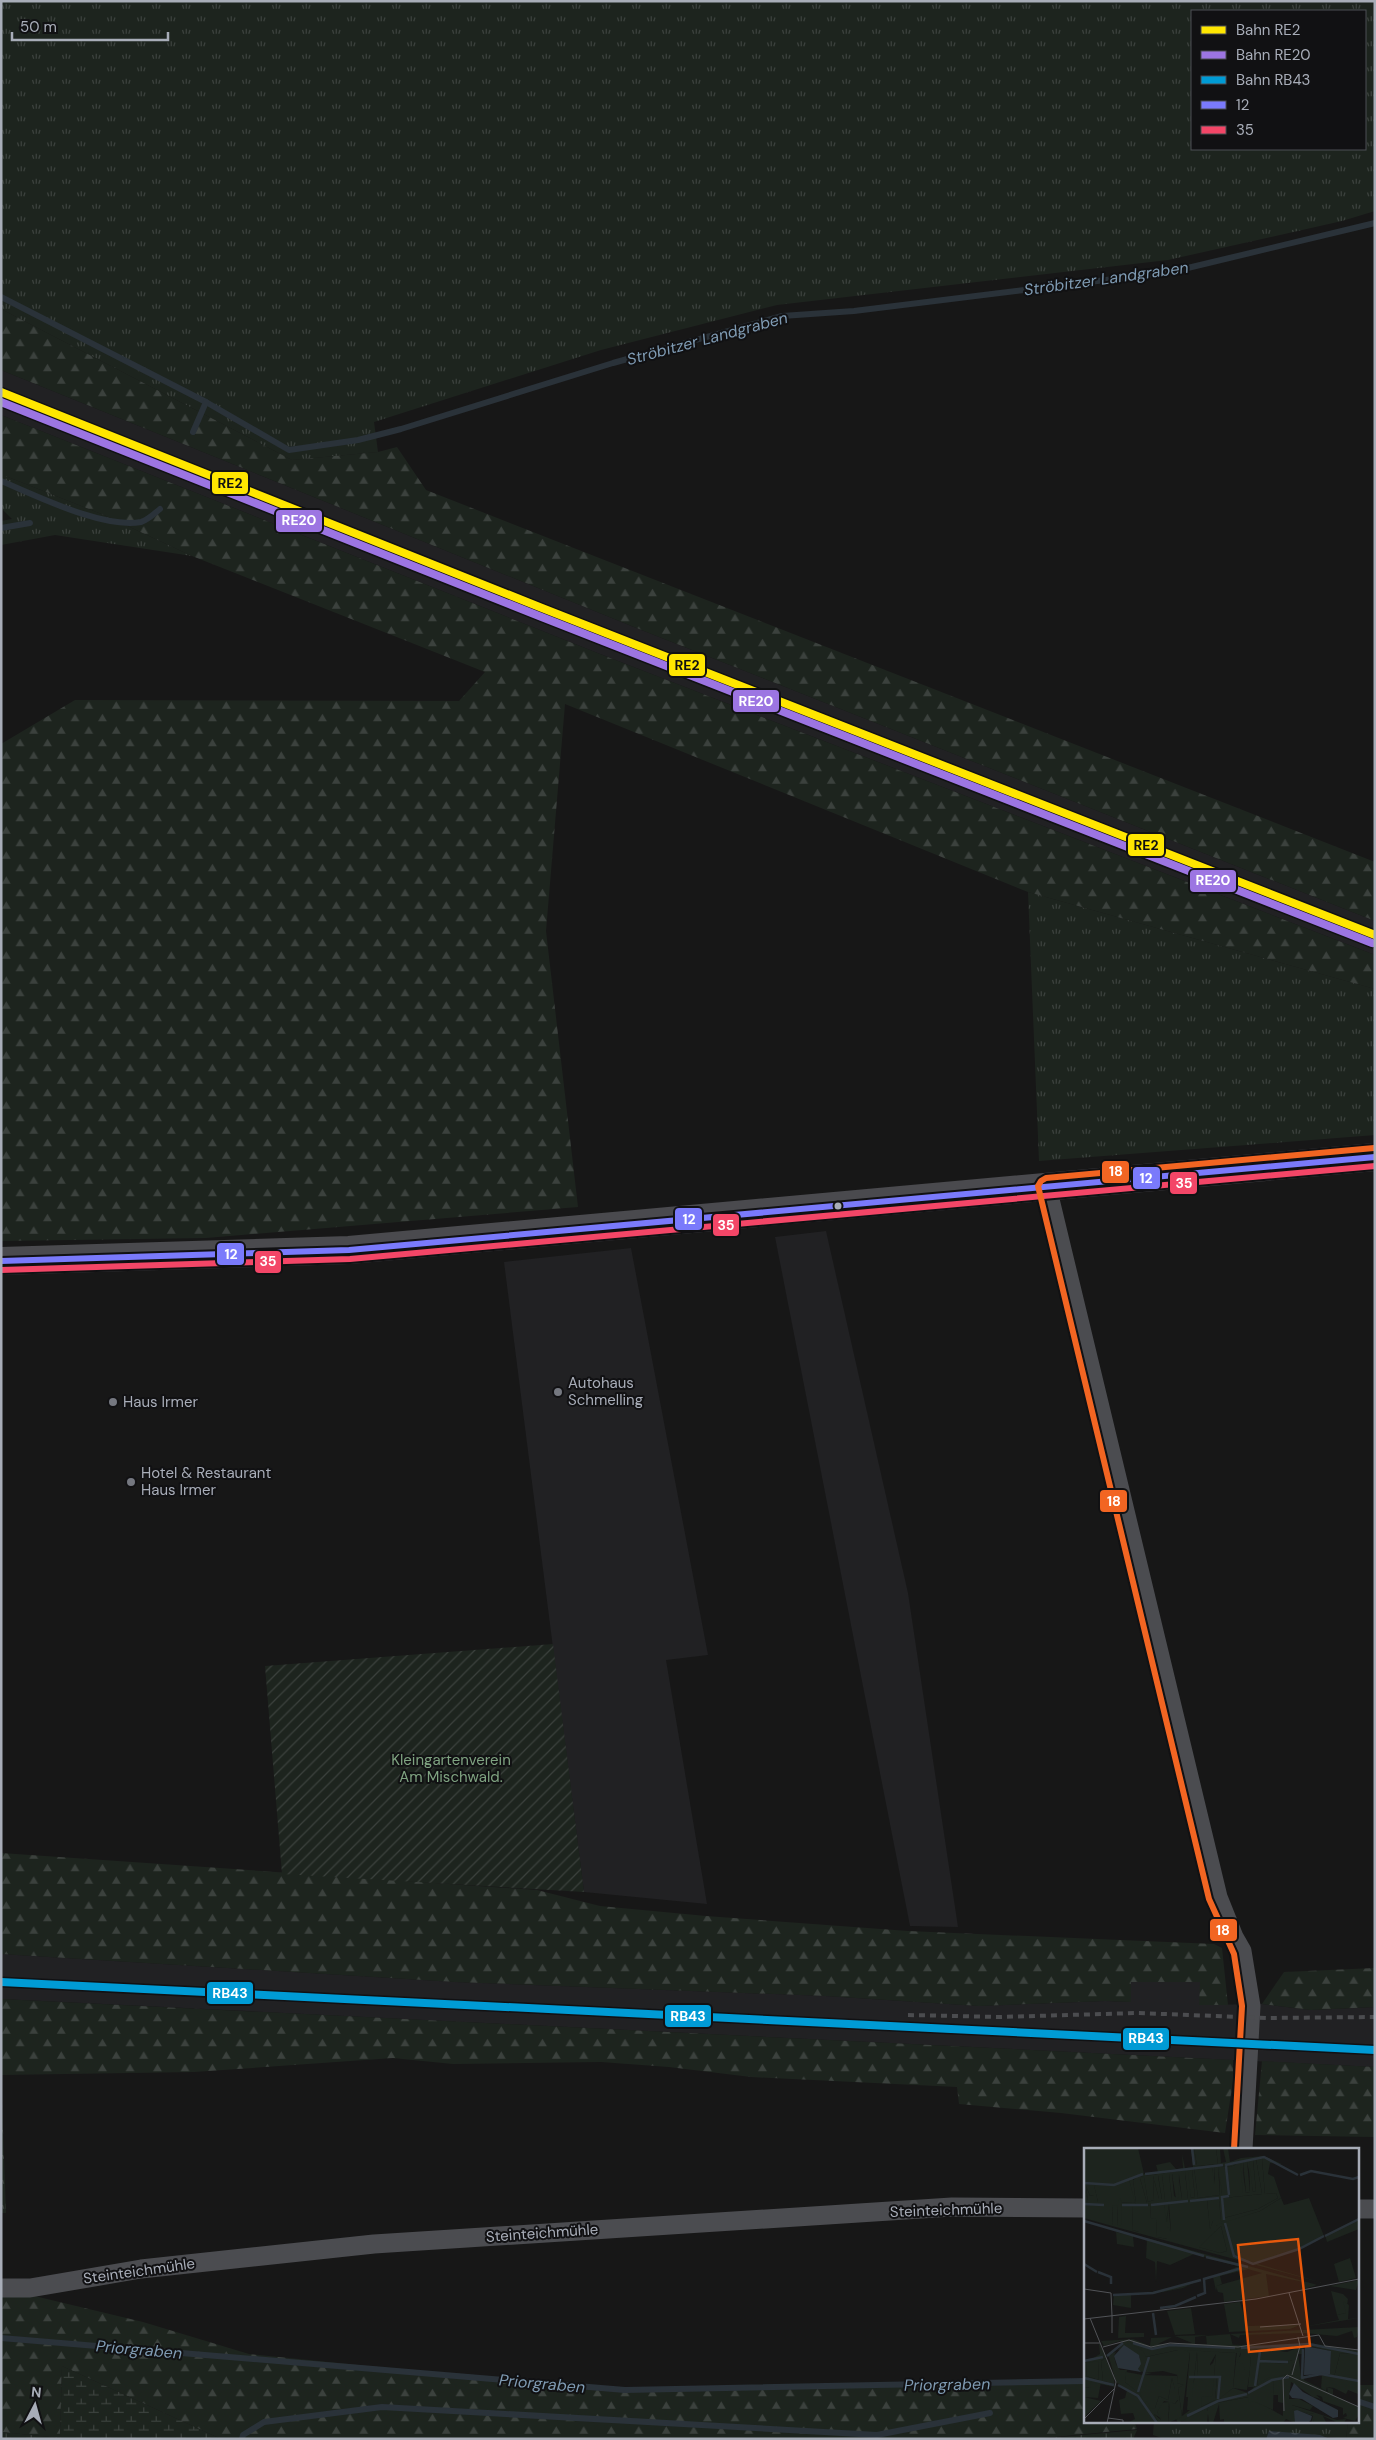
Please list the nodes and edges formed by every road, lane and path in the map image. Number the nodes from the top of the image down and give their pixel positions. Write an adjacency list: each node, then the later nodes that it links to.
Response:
1 (1375, 1157): 2 (main road)
2 (1048, 1187): 3 (main road); 4 (street)
3 (1, 1261)
4 (1243, 2148)
5 (1084, 2208): 8 (street, Steinteichmühle)
6 (1358, 2208): 7 (street)
7 (1375, 2209)
8 (1, 2288)

